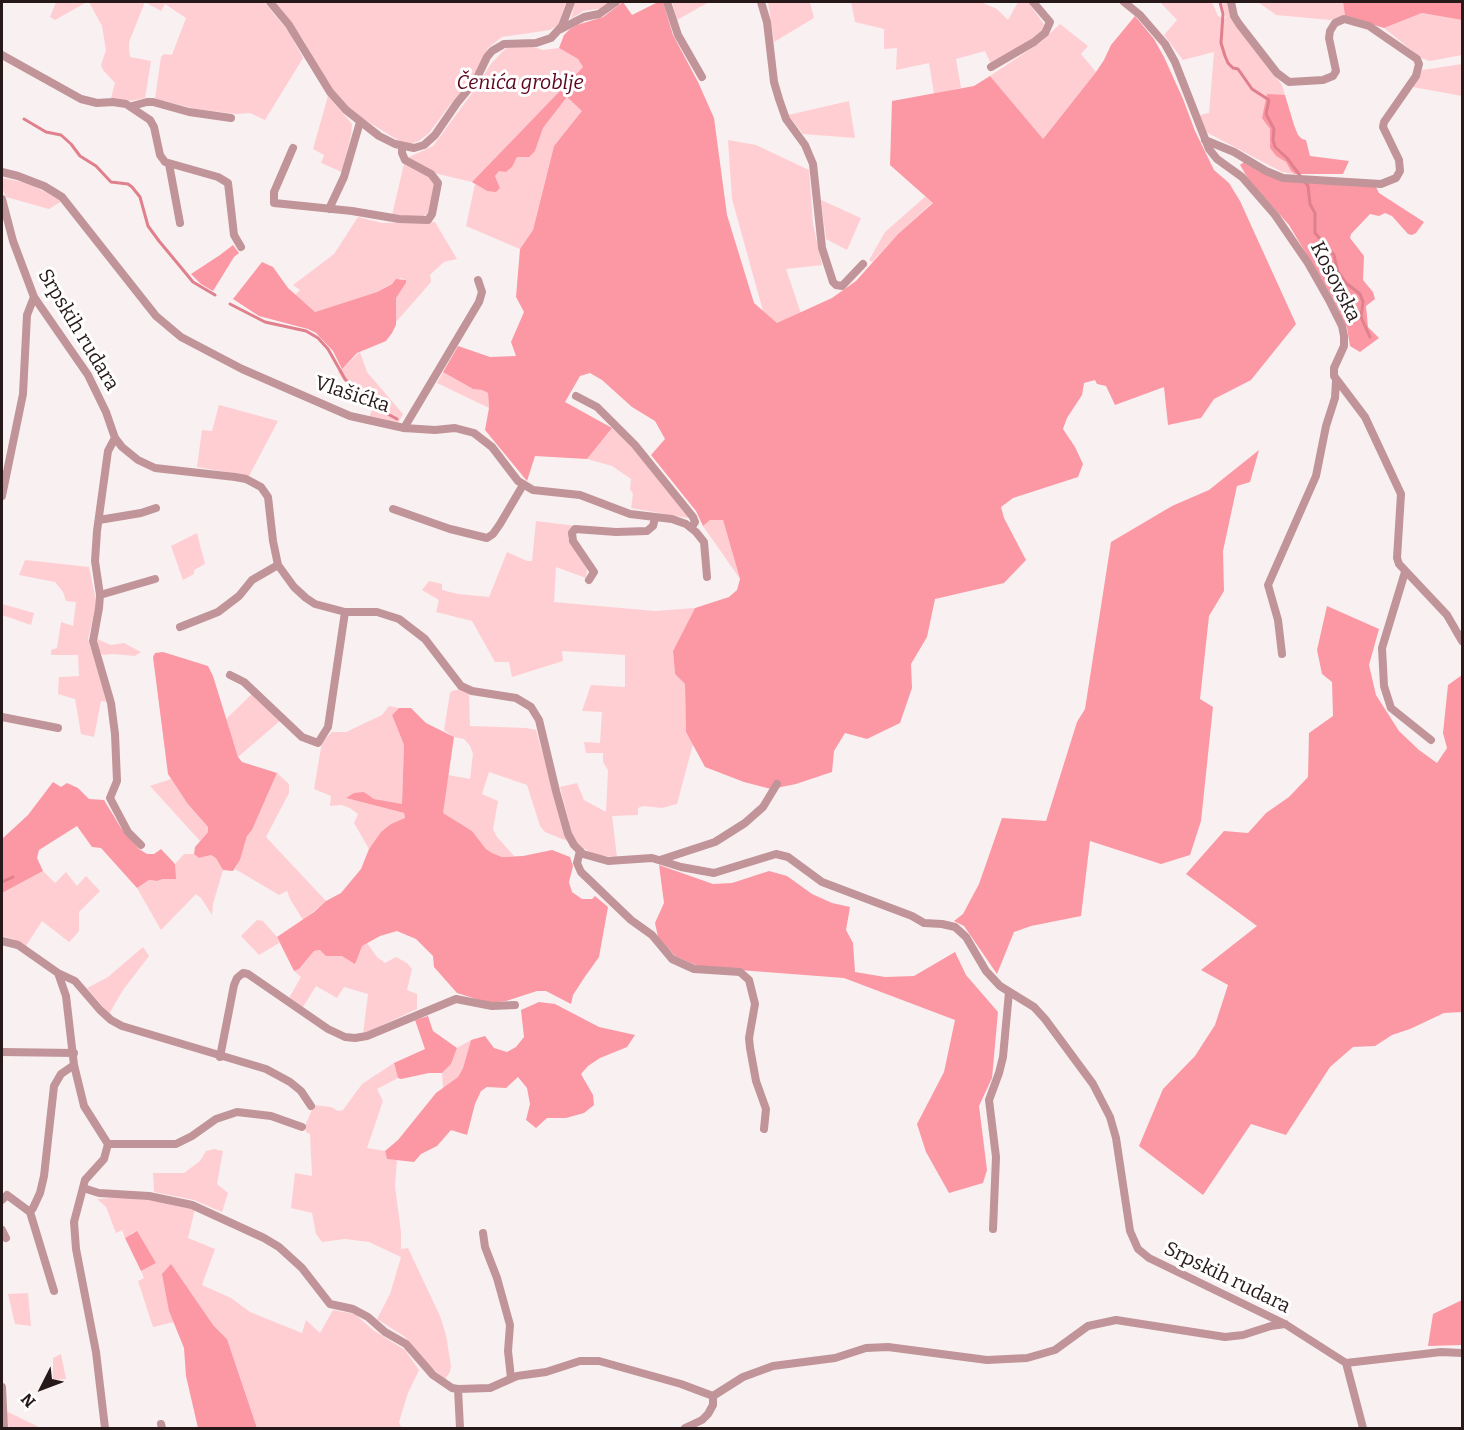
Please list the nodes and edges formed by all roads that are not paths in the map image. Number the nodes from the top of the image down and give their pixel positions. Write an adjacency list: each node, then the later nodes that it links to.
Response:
1 (270, 2): 15 (street)
2 (571, 2): 9 (street)
3 (616, 2): 9 (street)
4 (667, 2): 12 (street)
5 (761, 2): 25 (street)
6 (1033, 2): 11 (street)
7 (1124, 2): 16 (street, Kosovska)
8 (1231, 2): 16 (street)
9 (561, 28): 17 (street)
10 (2, 56): 13 (street)
11 (991, 67)
12 (702, 77)
13 (132, 106): 14 (street); 19 (street)
14 (231, 118)
15 (360, 122): 17 (street); 22 (street)
16 (1204, 140): 28 (street, Kosovska)
17 (402, 147): 22 (street)
18 (293, 148): 22 (street)
19 (169, 164): 23 (street); 24 (street)
20 (2, 172): 30 (street, Vlašićka)
21 (2, 199): 27 (street, Srpskih rudara)
22 (328, 209)
23 (180, 222)
24 (242, 248)
25 (863, 264)
26 (478, 280): 30 (street)
27 (34, 297): 31 (street, Srpskih rudara); 33 (street)
28 (1336, 381): 40 (street); 48 (street, Kosovska)
29 (576, 396): 38 (street)
30 (404, 428): 32 (street, Vlašićka)
31 (115, 438): 37 (street); 39 (street, Srpskih rudara)
32 (523, 485): 35 (street); 36 (street)
33 (2, 496)
34 (156, 508): 37 (street)
35 (393, 509)
36 (655, 518): 38 (street); 43 (street)
37 (99, 520): 44 (street)
38 (691, 528): 41 (street)
39 (278, 565): 45 (street, Srpskih rudara); 46 (street)
40 (1406, 572): 47 (street); 52 (street)
41 (707, 577)
42 (155, 579): 44 (street)
43 (589, 580)
44 (100, 595): 54 (street)
45 (345, 612): 49 (street); 55 (street, Srpskih rudara)
46 (180, 627)
47 (1462, 641)
48 (1282, 654)
49 (230, 675)
50 (2, 717): 51 (street)
51 (58, 728)
52 (1431, 740)
53 (777, 784): 56 (street)
54 (141, 845)
55 (580, 851): 56 (street, Srpskih rudara); 67 (street)
56 (660, 860): 59 (street, Srpskih rudara)
57 (2, 941): 58 (street)
58 (58, 973): 62 (street); 63 (street)
59 (1010, 992): 72 (street); 75 (street, Srpskih rudara)
60 (515, 1005): 63 (street)
61 (2, 1053): 62 (street)
62 (74, 1053): 64 (street)
63 (220, 1057): 65 (street)
64 (74, 1065): 68 (street); 71 (street)
65 (311, 1106)
66 (302, 1127): 68 (street)
67 (764, 1129)
68 (108, 1144): 69 (street)
69 (83, 1188): 80 (street); 83 (street)
70 (3, 1195): 71 (street)
71 (30, 1212): 74 (street)
72 (993, 1229)
73 (483, 1233): 78 (street)
74 (54, 1291)
75 (1285, 1324): 77 (street, Srpskih rudara); 81 (street)
76 (1462, 1353): 77 (street)
77 (1346, 1363): 86 (street)
78 (511, 1378): 80 (street); 81 (street)
79 (2, 1387): 82 (street)
80 (458, 1389): 84 (street)
81 (713, 1396): 85 (street)
82 (4, 1428)
83 (105, 1428)
84 (460, 1428)
85 (685, 1428)
86 (1363, 1428)

